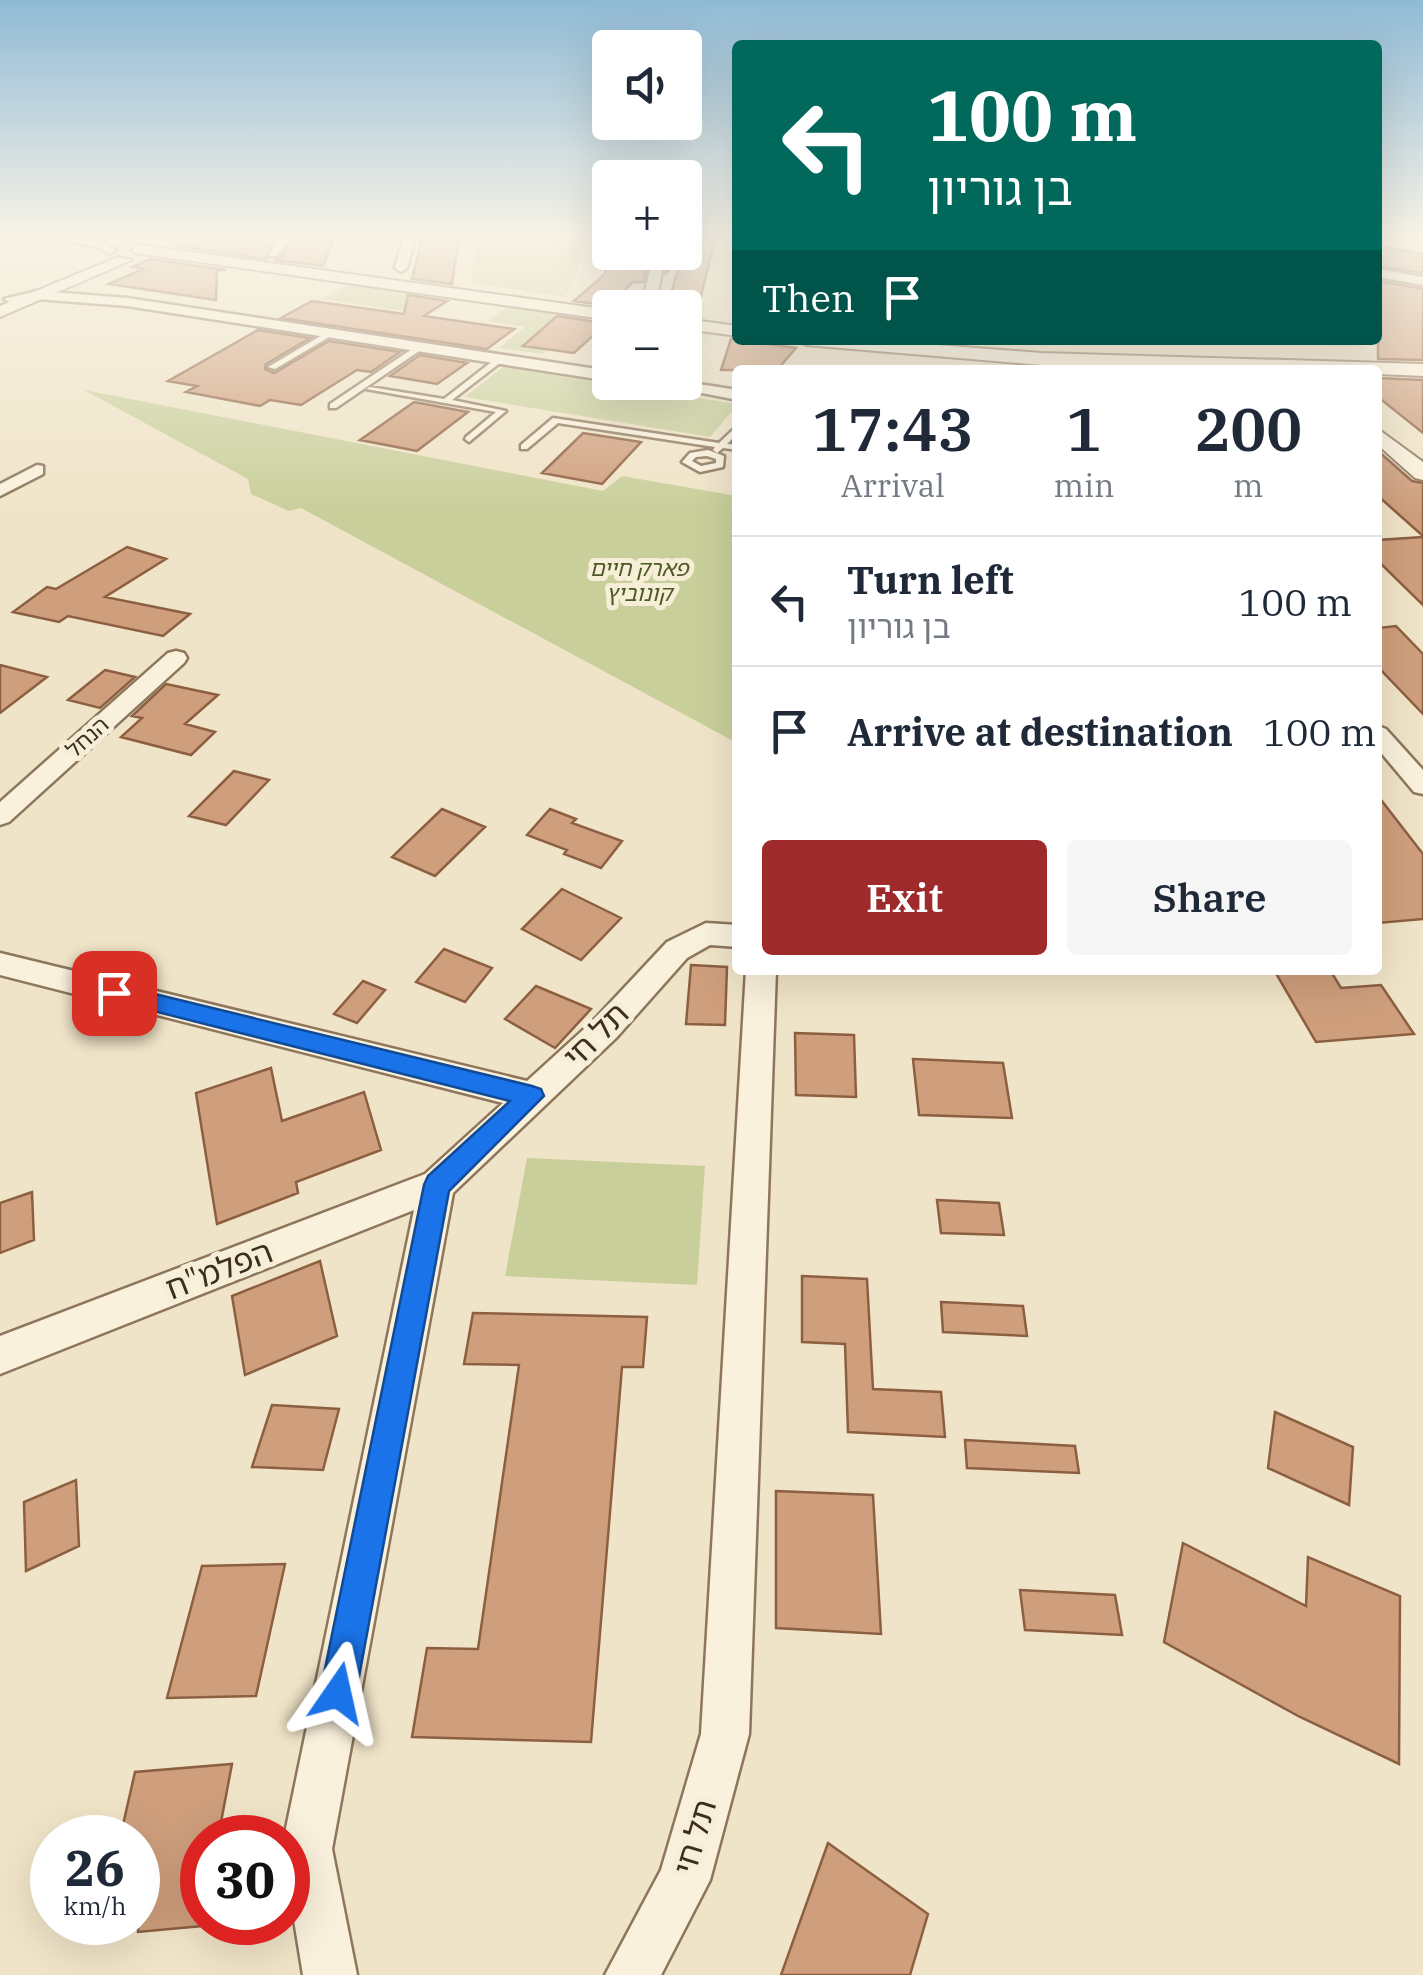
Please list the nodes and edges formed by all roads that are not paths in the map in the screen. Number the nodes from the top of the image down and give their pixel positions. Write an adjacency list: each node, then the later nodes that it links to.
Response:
1 (288, 327): 2 (street)
2 (332, 334): 4 (street); 9 (lane)
3 (865, 345): 7 (street)
4 (420, 347): 5 (street); 17 (lane)
5 (501, 359): 12 (street); 16 (lane)
6 (1423, 360): 7 (street)
7 (1291, 361): 8 (street)
8 (1350, 365)
9 (272, 366)
10 (1382, 367): 11 (street)
11 (1423, 370)
12 (592, 373)
13 (370, 389): 16 (lane)
14 (702, 390): 15 (street)
15 (732, 395)
16 (446, 402): 20 (lane)
17 (333, 406)
18 (732, 434): 23 (lane)
19 (1382, 438): 25 (street)
20 (469, 439)
21 (524, 447): 23 (lane)
22 (732, 449): 23 (lane)
23 (717, 450)
24 (37, 470): 26 (street)
25 (1423, 473)
26 (0, 491)
27 (176, 658): 30 (street, הנחל)
28 (1382, 739): 29 (street)
29 (1423, 786)
30 (0, 816)
31 (732, 936): 34 (street, תל חי)
32 (0, 964): 34 (street)
33 (761, 975): 38 (street, תל חי)
34 (532, 1096): 35 (street, תל חי)
35 (437, 1185): 36 (street, הפלמ"ח); 37 (street)
36 (0, 1355)
37 (330, 1975)
38 (632, 1975)

